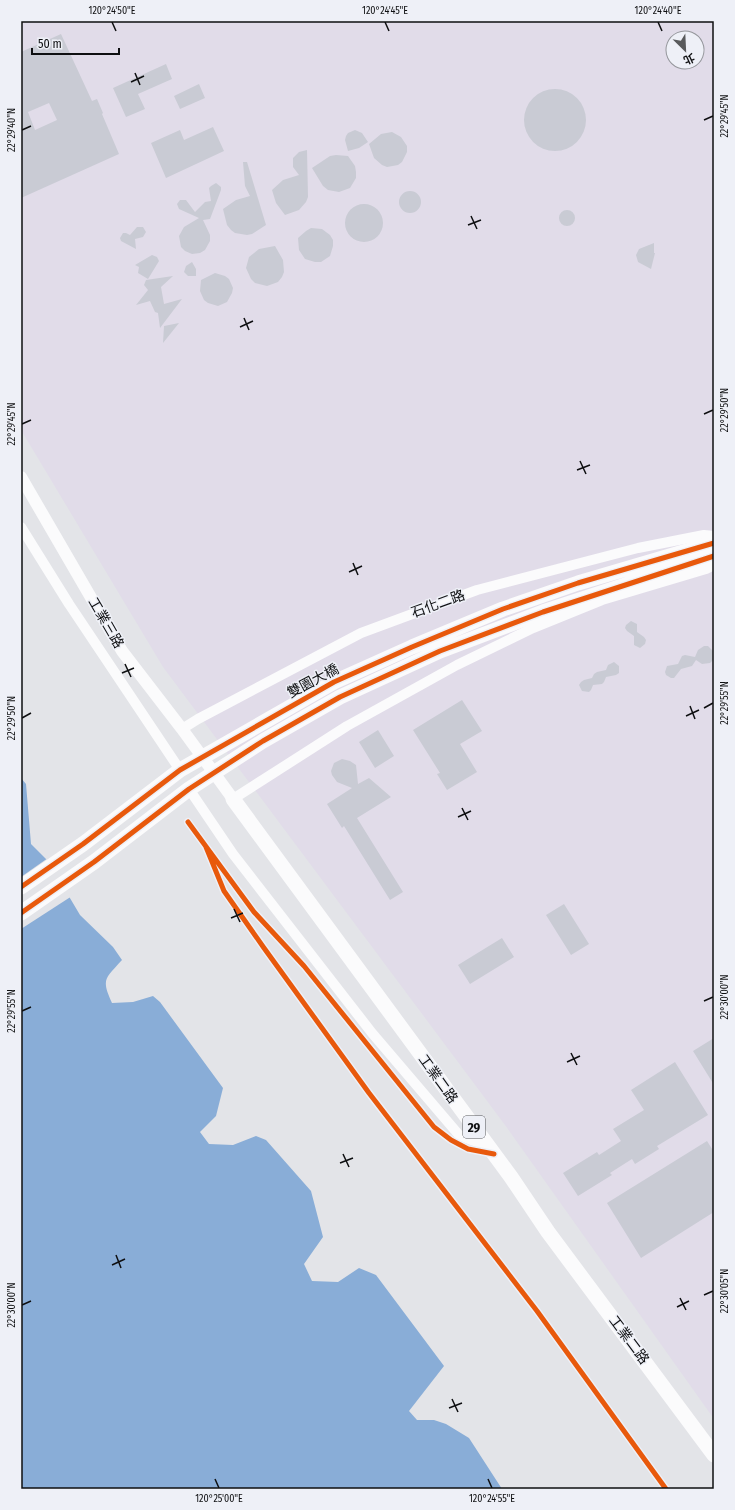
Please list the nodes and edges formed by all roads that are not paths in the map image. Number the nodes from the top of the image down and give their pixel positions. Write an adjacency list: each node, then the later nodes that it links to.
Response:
1 (21, 477): 7 (street, 工業三路)
2 (21, 527): 8 (street)
3 (714, 536): 7 (street, 石化二路)
4 (714, 543): 8 (main road, 雙園大橋)
5 (714, 556): 9 (main road, 雙園大橋)
6 (714, 565): 10 (street)
7 (182, 729): 10 (street, 工業三路)
8 (180, 770): 11 (main road, 雙園大橋)
9 (189, 789): 12 (main road, 雙園大橋); 13 (street)
10 (233, 800): 13 (main road, 工業二路 / 29)
11 (21, 888)
12 (21, 913)
13 (487, 1146): 14 (main road, 工業二路 / 29)
14 (714, 1455)

